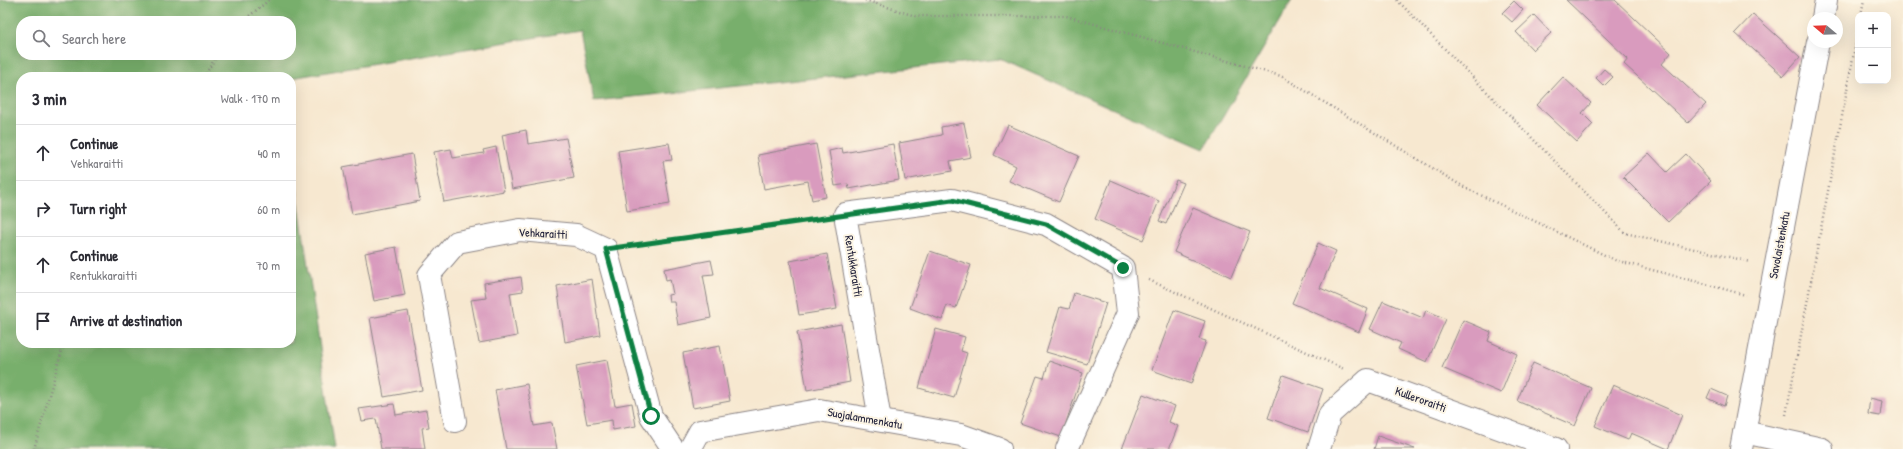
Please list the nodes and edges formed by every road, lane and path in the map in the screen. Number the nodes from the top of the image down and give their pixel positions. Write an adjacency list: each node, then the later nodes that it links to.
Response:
1 (269, 0): 8 (path)
2 (866, 0): 17 (path)
3 (1397, 0): 15 (path)
4 (1826, 0): 6 (street)
5 (1864, 0): 7 (path)
6 (1824, 12)
7 (1862, 12)
8 (249, 16)
9 (1855, 47): 23 (path)
10 (1817, 48): 15 (street, Savolaistenkatu)
11 (214, 60): 12 (path)
12 (207, 72)
13 (845, 214): 14 (path); 16 (street); 20 (street, Rentukkaraitti)
14 (606, 249): 21 (street, Vehkaraitti); 25 (street)
15 (1775, 267): 17 (street, Savolaistenkatu)
16 (1123, 268): 19 (path); 28 (street)
17 (1768, 302): 22 (street, Savolaistenkatu)
18 (63, 348): 24 (path)
19 (1368, 380): 29 (street); 30 (street, Kulleroraitti)
20 (880, 420): 26 (street, Suojalammenkatu); 27 (street, Suojalammenkatu)
21 (455, 421)
22 (1742, 440): 23 (street)
23 (1781, 441): 31 (street)
24 (34, 449)
25 (673, 449)
26 (690, 449)
27 (1000, 449)
28 (1067, 449)
29 (1319, 449)
30 (1556, 449)
31 (1822, 449)

